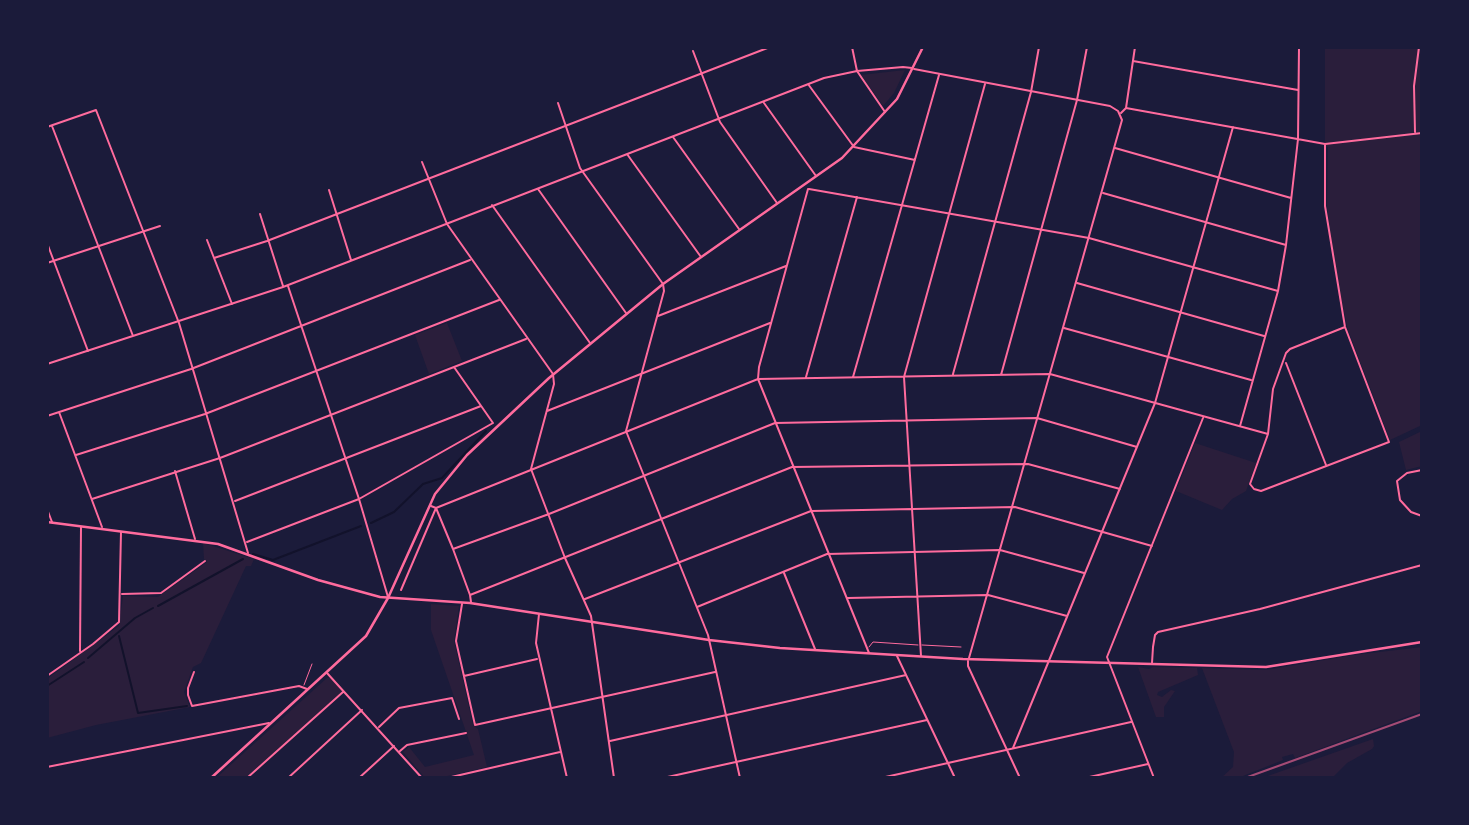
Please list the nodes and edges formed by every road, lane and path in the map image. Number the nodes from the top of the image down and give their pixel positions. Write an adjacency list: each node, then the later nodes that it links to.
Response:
1 (771, 47): 13 (street)
2 (852, 47): 12 (street)
3 (923, 47): 11 (main road)
4 (1040, 47): 18 (street)
5 (1087, 47): 19 (street)
6 (1136, 47): 10 (street)
7 (1299, 47): 17 (street)
8 (1419, 47): 30 (street)
9 (693, 51): 13 (street)
10 (1133, 61): 17 (street); 22 (street)
11 (914, 69): 12 (street); 14 (street); 23 (main road)
12 (857, 71): 15 (street); 23 (street)
13 (702, 73): 25 (street); 27 (street)
14 (939, 75): 16 (street); 38 (street)
15 (808, 84): 20 (street); 35 (street)
16 (985, 84): 18 (street); 55 (street)
17 (1299, 90): 33 (street)
18 (1031, 92): 19 (street); 57 (street)
19 (1077, 100): 24 (street); 62 (street)
20 (763, 102): 25 (street); 41 (street)
21 (558, 103): 27 (street)
22 (1126, 108): 24 (street); 29 (street)
23 (886, 113): 35 (main road)
24 (1120, 114): 36 (street)
25 (718, 119): 32 (street); 51 (street)
26 (52, 125): 28 (street); 63 (street); 69 (street)
27 (565, 126): 40 (street); 43 (street)
28 (47, 127)
29 (1233, 127): 33 (street); 42 (street)
30 (1415, 133): 31 (street); 34 (street)
31 (1422, 133)
32 (672, 136): 37 (street); 61 (street)
33 (1298, 139): 34 (street); 50 (street)
34 (1325, 144): 91 (street)
35 (853, 147): 38 (street); 41 (main road)
36 (1115, 148): 42 (street); 48 (street)
37 (627, 153): 40 (street); 71 (street)
38 (916, 160): 53 (street)
39 (422, 162): 43 (street)
40 (582, 171): 45 (street); 79 (street)
41 (816, 176): 44 (main road)
42 (1218, 177): 50 (street); 58 (street)
43 (427, 178): 54 (street); 59 (street)
44 (804, 185): 46 (street); 51 (main road)
45 (537, 188): 52 (street); 86 (street)
46 (808, 189): 49 (street); 76 (street)
47 (329, 190): 54 (street)
48 (1102, 193): 58 (street); 64 (street)
49 (857, 197): 53 (street); 110 (street)
50 (1292, 198): 68 (street)
51 (778, 204): 61 (main road)
52 (492, 205): 59 (street); 96 (street)
53 (902, 205): 55 (street); 111 (street)
54 (336, 214): 66 (street); 74 (street)
55 (949, 214): 57 (street); 109 (street)
56 (260, 215): 66 (street)
57 (995, 222): 62 (street); 107 (street)
58 (1206, 222): 68 (street); 77 (street)
59 (447, 224): 72 (street); 74 (street)
60 (160, 226): 63 (street)
61 (740, 230): 71 (main road)
62 (1042, 230): 64 (street); 108 (street)
63 (143, 232): 69 (street); 88 (street)
64 (1089, 238): 77 (street); 78 (street)
65 (207, 240): 70 (street)
66 (267, 240): 70 (street); 81 (street)
67 (47, 243): 73 (street)
68 (1286, 245): 82 (street)
69 (100, 246): 73 (street); 94 (street)
70 (214, 258): 84 (street)
71 (701, 258): 79 (main road)
72 (471, 260): 83 (street); 90 (street)
73 (54, 261): 75 (street); 97 (street)
74 (351, 261): 80 (street)
75 (47, 263)
76 (788, 266): 87 (street); 89 (street)
77 (1194, 268): 82 (street); 85 (street)
78 (1076, 282): 85 (street); 92 (street)
79 (663, 284): 86 (main road); 87 (street)
80 (288, 285): 81 (street); 90 (street)
81 (283, 287): 84 (street)
82 (1278, 291): 93 (street)
83 (499, 300): 95 (street); 103 (street)
84 (232, 305): 88 (street)
85 (1181, 312): 93 (street); 98 (street)
86 (627, 314): 96 (main road)
87 (656, 317): 105 (street)
88 (179, 323): 94 (street); 102 (street)
89 (771, 323): 105 (street); 112 (street)
90 (302, 325): 102 (street); 103 (street)
91 (1345, 327): 99 (street); 135 (street)
92 (1063, 328): 98 (street); 106 (street)
93 (1265, 336): 113 (street)
94 (134, 337): 97 (street)
95 (527, 338): 101 (street); 104 (street)
96 (591, 344): 104 (main road)
97 (88, 352): 100 (street)
98 (1168, 357): 113 (street); 114 (street)
99 (1284, 361): 128 (street); 135 (street)
100 (47, 364)
101 (453, 367): 115 (street); 118 (street)
102 (191, 369): 117 (street); 119 (street)
103 (317, 369): 118 (street); 119 (street)
104 (553, 374): 116 (street); 125 (main road)
105 (640, 374): 116 (street); 127 (street)
106 (1050, 374): 108 (street); 114 (street); 122 (street)
107 (952, 375): 108 (street); 109 (street)
108 (1001, 376)
109 (904, 377): 111 (street); 123 (street)
110 (806, 378): 111 (street); 112 (street)
111 (853, 378)
112 (758, 379): 124 (street); 127 (street)
113 (1252, 381): 126 (street)
114 (1155, 403): 121 (street); 129 (street)
115 (481, 406): 125 (street); 132 (street)
116 (546, 411): 137 (street)
117 (59, 412): 120 (street); 130 (street)
118 (331, 413): 131 (street); 132 (street)
119 (205, 414): 130 (street); 131 (street)
120 (47, 415)
121 (1203, 417): 126 (street); 162 (street)
122 (1037, 418): 123 (street); 129 (street); 133 (street)
123 (906, 422): 124 (street); 134 (street)
124 (775, 423): 136 (street); 140 (street)
125 (494, 425): 143 (street); 145 (main road)
126 (1240, 427): 128 (street)
127 (626, 431): 137 (street); 140 (street)
128 (1268, 434): 135 (street)
129 (1137, 447): 141 (street)
130 (76, 455): 142 (street)
131 (220, 458): 139 (street); 144 (street)
132 (346, 459): 143 (street); 144 (street)
133 (1025, 464): 134 (street); 141 (street); 146 (street)
134 (909, 466): 136 (street); 149 (street)
135 (1326, 466)
136 (792, 467): 150 (street); 153 (street)
137 (531, 469): 147 (street); 151 (street)
138 (1422, 470): 152 (street)
139 (175, 471): 142 (street); 160 (street)
140 (643, 476): 151 (street); 153 (street)
141 (1120, 489): 159 (street)
142 (92, 499): 157 (street)
143 (359, 499): 161 (street); 179 (street)
144 (234, 502): 161 (street)
145 (429, 505): 147 (street); 179 (main road)
146 (1013, 507): 149 (street); 159 (street); 164 (street)
147 (436, 508): 163 (street); 174 (street)
148 (47, 509): 155 (street)
149 (912, 510): 150 (street); 166 (street)
150 (811, 511): 167 (street); 170 (street)
151 (549, 514): 163 (street); 168 (street)
152 (1422, 516)
153 (661, 520): 168 (street); 170 (street)
154 (47, 522): 155 (main road)
155 (53, 523): 156 (main road)
156 (82, 526): 157 (main road); 194 (street)
157 (103, 528): 158 (main road)
158 (121, 531): 160 (main road); 175 (street)
159 (1103, 532): 162 (street); 173 (street)
160 (195, 539): 165 (main road)
161 (246, 542): 165 (street)
162 (1152, 546): 201 (street)
163 (453, 549): 176 (street)
164 (1000, 550): 166 (street); 173 (street); 177 (street)
165 (248, 553): 179 (main road)
166 (914, 553): 167 (street); 178 (street)
167 (827, 554): 172 (street); 180 (street)
168 (565, 558): 176 (street); 181 (street)
169 (205, 561): 175 (street)
170 (678, 562): 181 (street); 184 (street)
171 (1422, 565): 203 (street)
172 (784, 572): 184 (street); 193 (street)
173 (1084, 573): 186 (street)
174 (401, 590)
175 (121, 594): 194 (street)
176 (470, 595): 183 (street)
177 (988, 595): 178 (street); 186 (street); 199 (street)
178 (917, 596): 180 (street); 190 (street)
179 (388, 598): 182 (main road); 206 (main road)
180 (846, 598): 192 (street)
181 (584, 599): 187 (street)
182 (462, 603): 183 (main road); 209 (street)
183 (470, 603): 185 (main road)
184 (696, 607): 188 (street)
185 (539, 613): 187 (main road); 198 (street)
186 (1068, 617): 200 (street)
187 (592, 622): 188 (main road); 213 (street)
188 (709, 640): 193 (main road); 204 (street)
189 (1422, 642): 203 (main road)
190 (920, 645): 191 (lane); 192 (lane); 197 (street)
191 (961, 647)
192 (867, 648): 195 (street)
193 (816, 650): 195 (main road)
194 (80, 653): 208 (street)
195 (869, 654): 196 (main road)
196 (897, 656): 197 (main road); 207 (street)
197 (921, 657): 199 (main road)
198 (540, 659): 209 (street); 214 (street)
199 (969, 659): 200 (main road); 226 (street)
200 (1050, 661): 201 (main road); 225 (street)
201 (1108, 663): 203 (main road); 219 (street)
202 (312, 664): 210 (lane)
203 (1152, 664)
204 (716, 671): 213 (street); 216 (street)
205 (194, 672): 210 (street)
206 (327, 673): 211 (main road); 212 (street)
207 (906, 675): 216 (street); 218 (street)
208 (47, 676)
209 (463, 676): 214 (street)
210 (303, 687): 211 (street)
211 (308, 690): 220 (main road)
212 (344, 690): 215 (street); 234 (street)
213 (602, 695): 214 (street); 223 (street)
214 (551, 708): 227 (street)
215 (362, 710): 221 (street); 235 (street)
216 (727, 716): 223 (street); 229 (street)
217 (459, 719): 221 (street)
218 (927, 720): 229 (street); 230 (street)
219 (1131, 722): 225 (street); 231 (street)
220 (270, 723): 232 (street); 233 (main road)
221 (379, 728): 224 (street)
222 (466, 733): 228 (street)
223 (609, 741): 240 (street)
224 (394, 746): 228 (street); 236 (street)
225 (1013, 748): 226 (street)
226 (1007, 749): 230 (street); 245 (street)
227 (561, 751): 238 (street); 239 (street)
228 (399, 752): 237 (street)
229 (737, 762): 241 (street); 242 (street)
230 (948, 763): 243 (street); 244 (street)
231 (1148, 764): 246 (street); 247 (street)
232 (47, 767)
233 (211, 778)
234 (247, 778)
235 (288, 778)
236 (359, 778)
237 (422, 778)
238 (447, 778)
239 (567, 778)
240 (614, 778)
241 (663, 778)
242 (740, 778)
243 (881, 778)
244 (956, 778)
245 (1020, 778)
246 (1085, 778)
247 (1154, 778)

